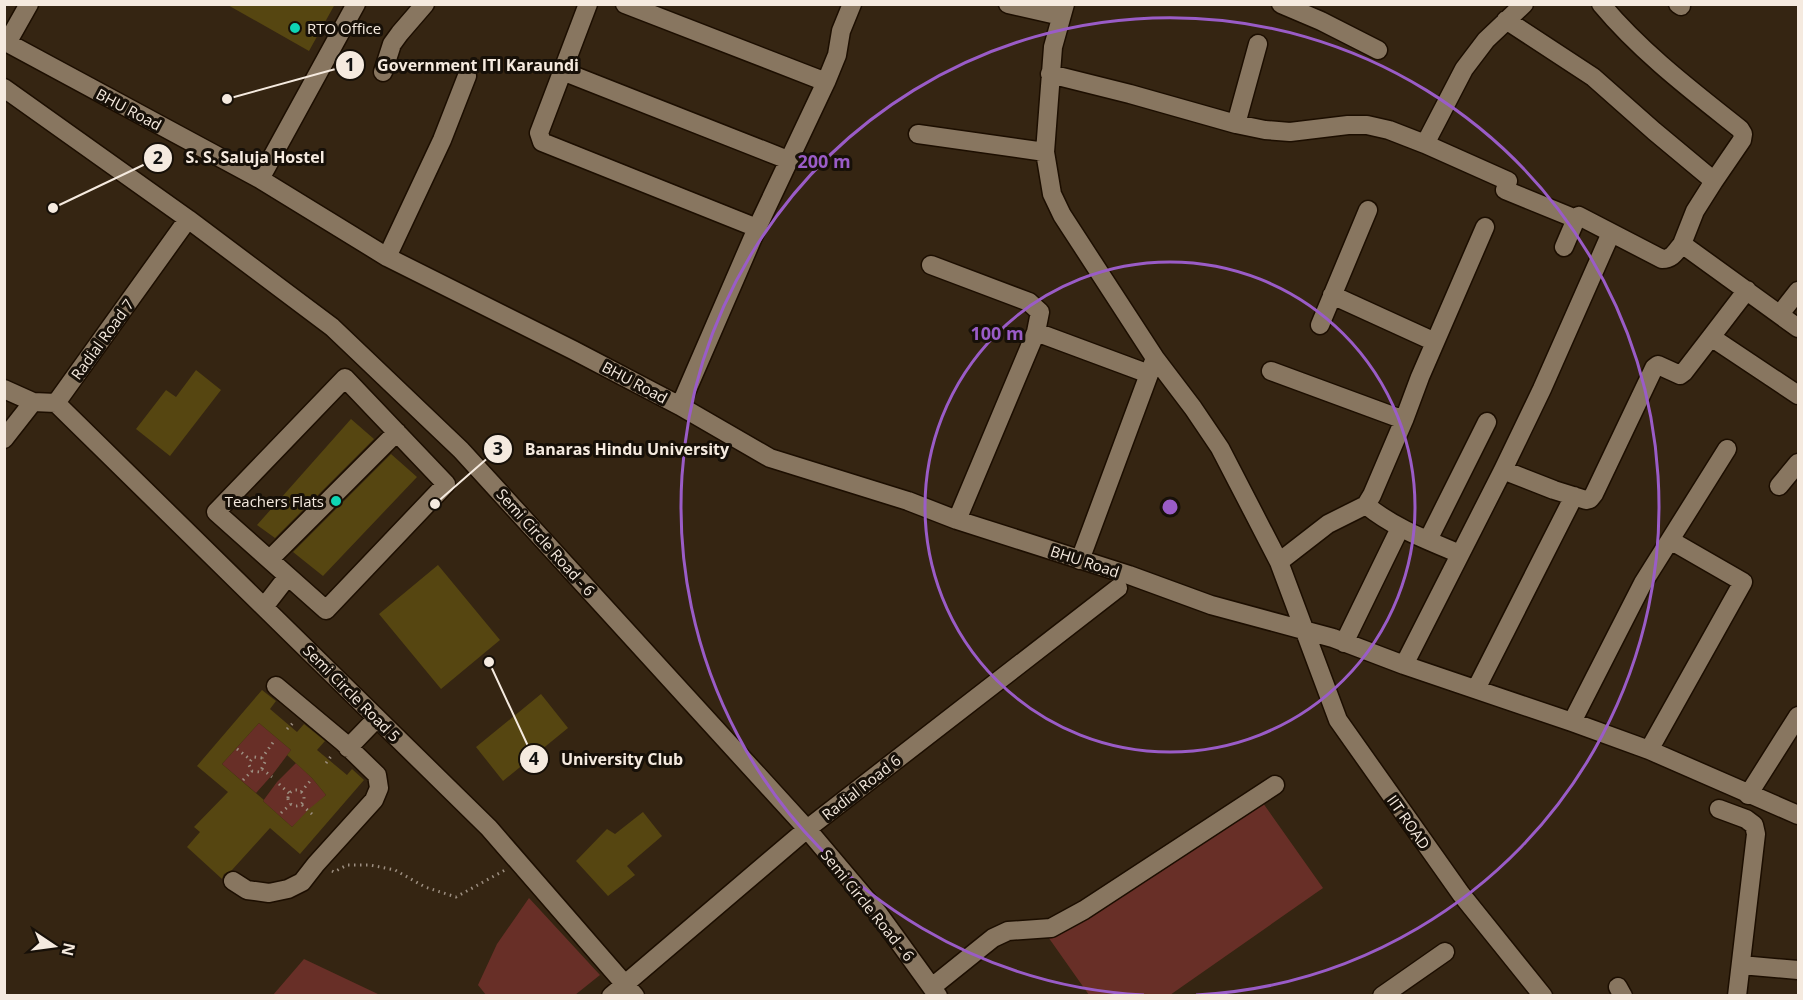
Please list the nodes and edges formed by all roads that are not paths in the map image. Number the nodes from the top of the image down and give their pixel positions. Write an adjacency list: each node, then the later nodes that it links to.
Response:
1 (29, 4): 13 (street)
2 (356, 4): 27 (street)
3 (425, 4): 17 (street)
4 (588, 4): 16 (street)
5 (625, 4): 20 (street)
6 (852, 4): 20 (street)
7 (1008, 4): 11 (street)
8 (1281, 4): 15 (street)
9 (1524, 4): 12 (street)
10 (1600, 4): 28 (street)
11 (1063, 10): 18 (street, IIT ROAD)
12 (1506, 20): 24 (street); 28 (street)
13 (6, 42): 27 (street, BHU Road)
14 (1258, 44): 22 (street)
15 (1378, 50)
16 (562, 71): 26 (street); 33 (street)
17 (383, 72)
18 (1050, 74): 22 (street); 25 (street, IIT ROAD)
19 (466, 76): 37 (street)
20 (826, 82): 26 (street)
21 (4, 88): 30 (street, Semi Circle Road - 6)
22 (1236, 124): 24 (street)
23 (918, 134): 25 (street)
24 (1425, 144): 31 (street)
25 (1045, 152): 48 (street, IIT ROAD)
26 (788, 160): 33 (street)
27 (260, 179): 37 (street, BHU Road)
28 (1714, 181): 35 (street)
29 (1368, 210): 41 (street)
30 (188, 219): 53 (street, Radial Road 7); 90 (street, Semi Circle Road - 6)
31 (1576, 219): 34 (street); 36 (street)
32 (1485, 227): 47 (street)
33 (757, 228): 54 (street)
34 (1611, 233): 35 (street); 61 (street)
35 (1682, 244): 39 (street)
36 (1564, 247)
37 (387, 257): 54 (street, BHU Road)
38 (931, 265): 45 (street)
39 (1747, 290): 42 (street); 46 (street)
40 (1798, 291): 42 (street)
41 (1332, 295): 43 (street); 47 (street)
42 (1780, 314): 44 (street)
43 (1320, 326)
44 (1798, 328)
45 (1036, 332): 48 (street); 65 (street)
46 (1711, 337): 51 (street); 63 (street)
47 (1435, 342): 55 (street)
48 (1152, 366): 71 (street); 72 (street, IIT ROAD)
49 (1271, 371): 55 (street)
50 (4, 389): 52 (street)
51 (1798, 395)
52 (33, 402): 53 (street); 58 (street)
53 (56, 403): 75 (street, Semi Circle Road 5)
54 (680, 406): 65 (street, BHU Road)
55 (1404, 420): 64 (street)
56 (1487, 422): 67 (street)
57 (397, 432): 70 (street); 70 (street); 73 (street)
58 (4, 439)
59 (1727, 449): 68 (street)
60 (1798, 463): 62 (street)
61 (1503, 470): 63 (street); 69 (street)
62 (1779, 486)
63 (1574, 496): 80 (street)
64 (1366, 505): 66 (street); 72 (street)
65 (957, 520): 71 (street, BHU Road)
66 (1400, 528): 67 (street); 77 (street)
67 (1428, 540): 69 (street)
68 (1670, 540): 83 (street); 85 (street)
69 (1460, 554): 78 (street)
70 (270, 559): 73 (street)
71 (1080, 560): 76 (street, BHU Road)
72 (1279, 562): 76 (street, IIT ROAD)
73 (288, 576): 75 (street)
74 (1118, 588): 90 (street, Radial Road 6)
75 (264, 607): 82 (street, Semi Circle Road 5)
76 (1305, 631): 77 (street, BHU Road); 99 (street, IIT ROAD)
77 (1344, 643): 78 (street, BHU Road)
78 (1404, 665): 80 (street, BHU Road)
79 (276, 686): 84 (street)
80 (1476, 689): 83 (street, BHU Road)
81 (1798, 716): 87 (street)
82 (377, 718): 84 (street); 95 (street, Semi Circle Road 5)
83 (1572, 722): 85 (street, BHU Road)
84 (348, 748): 91 (street)
85 (1649, 750): 87 (street, BHU Road)
86 (1275, 785): 96 (street)
87 (1748, 795): 89 (street, BHU Road)
88 (1719, 808): 93 (street)
89 (1798, 815)
90 (807, 829): 95 (street, Radial Road 6); 96 (street, Semi Circle Road - 6)
91 (232, 880)
92 (1445, 952): 98 (street)
93 (1741, 965): 94 (street); 100 (street)
94 (1798, 970)
95 (630, 989): 97 (street, Radial Road 6)
96 (935, 991)
97 (611, 996)
98 (1382, 996)
99 (1543, 996)
100 (1737, 996)

